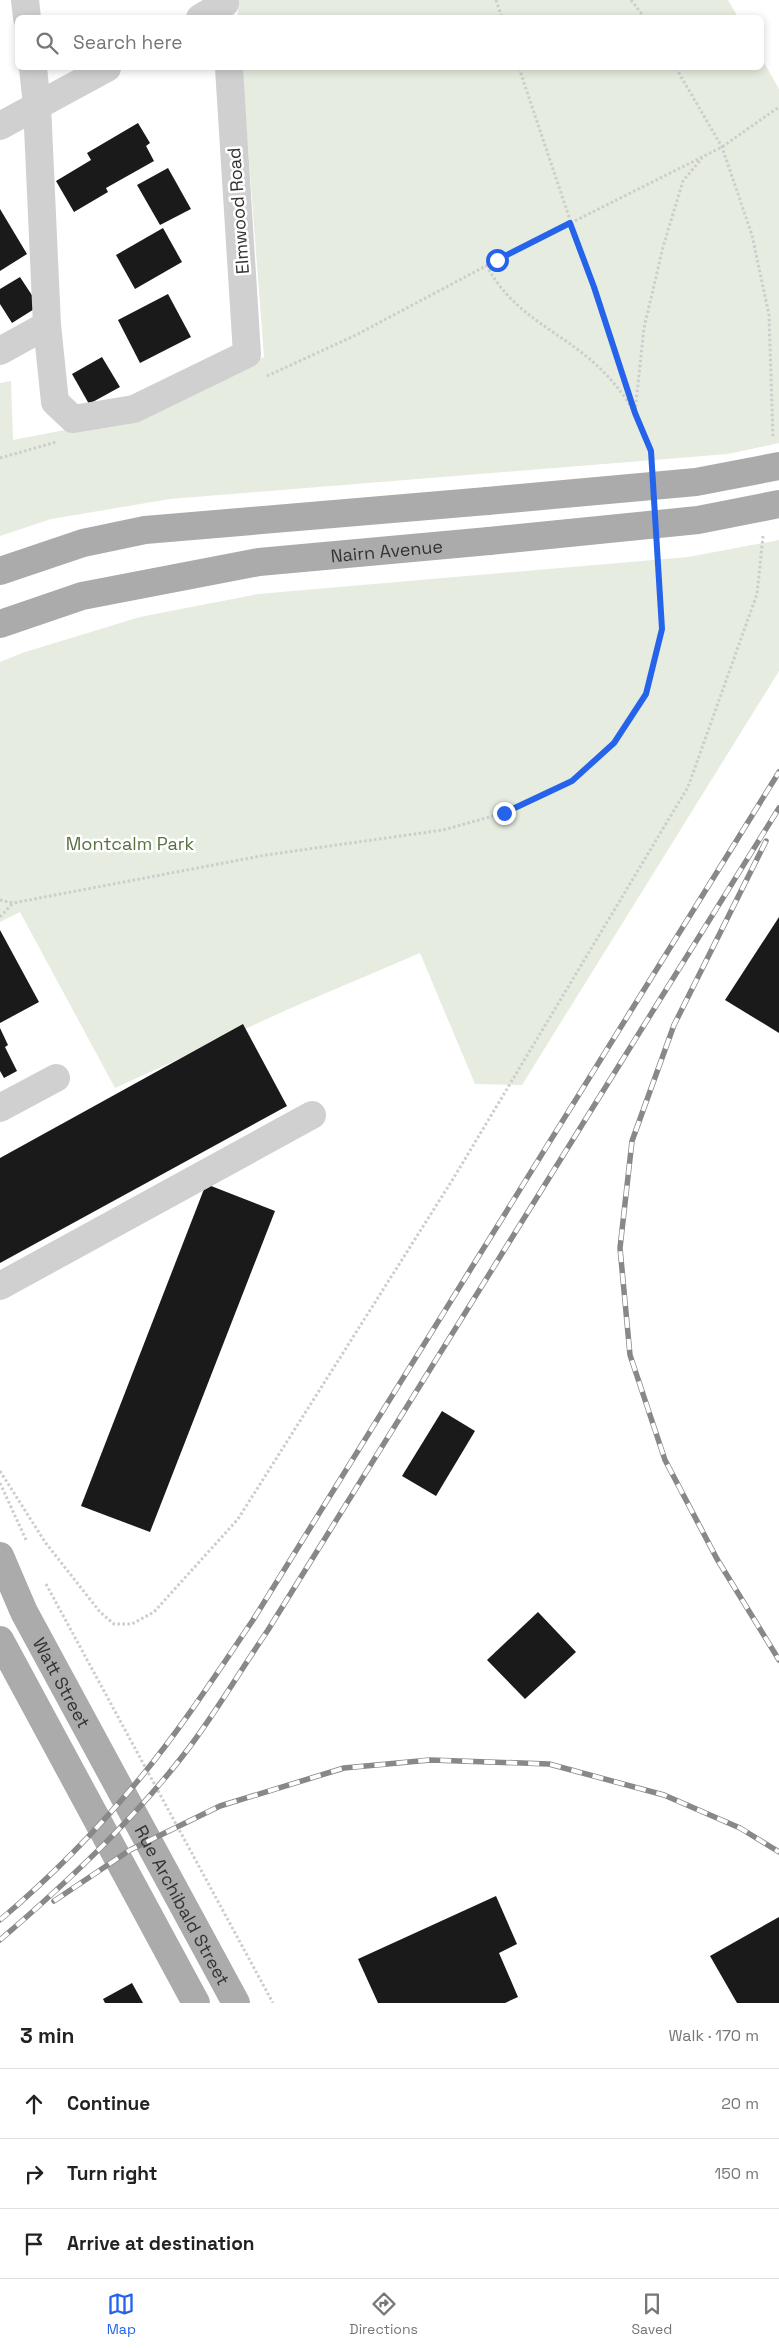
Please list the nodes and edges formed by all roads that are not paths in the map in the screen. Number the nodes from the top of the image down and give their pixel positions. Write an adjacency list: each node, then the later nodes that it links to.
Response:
1 (25, 0): 3 (street)
2 (226, 7): 4 (street)
3 (27, 15)
4 (207, 15)
5 (33, 70): 8 (street)
6 (103, 70): 8 (street)
7 (230, 70): 10 (street, Elmwood Road)
8 (37, 106): 9 (street); 10 (street)
9 (0, 126)
10 (47, 325): 11 (street)
11 (0, 350)
12 (776, 456): 14 (main road, bridge)
13 (779, 504): 15 (main road, Nairn Avenue, bridge)
14 (0, 571)
15 (0, 624)
16 (56, 1078): 17 (street)
17 (0, 1108)
18 (312, 1115): 19 (street)
19 (0, 1286)
20 (0, 1556): 22 (main road, Watt Street)
21 (0, 1640): 23 (main road, Watt Street)
22 (129, 1806): 25 (main road, Rue Archibald Street)
23 (103, 1831): 24 (main road, Rue Archibald Street)
24 (196, 2003)
25 (236, 2003)

